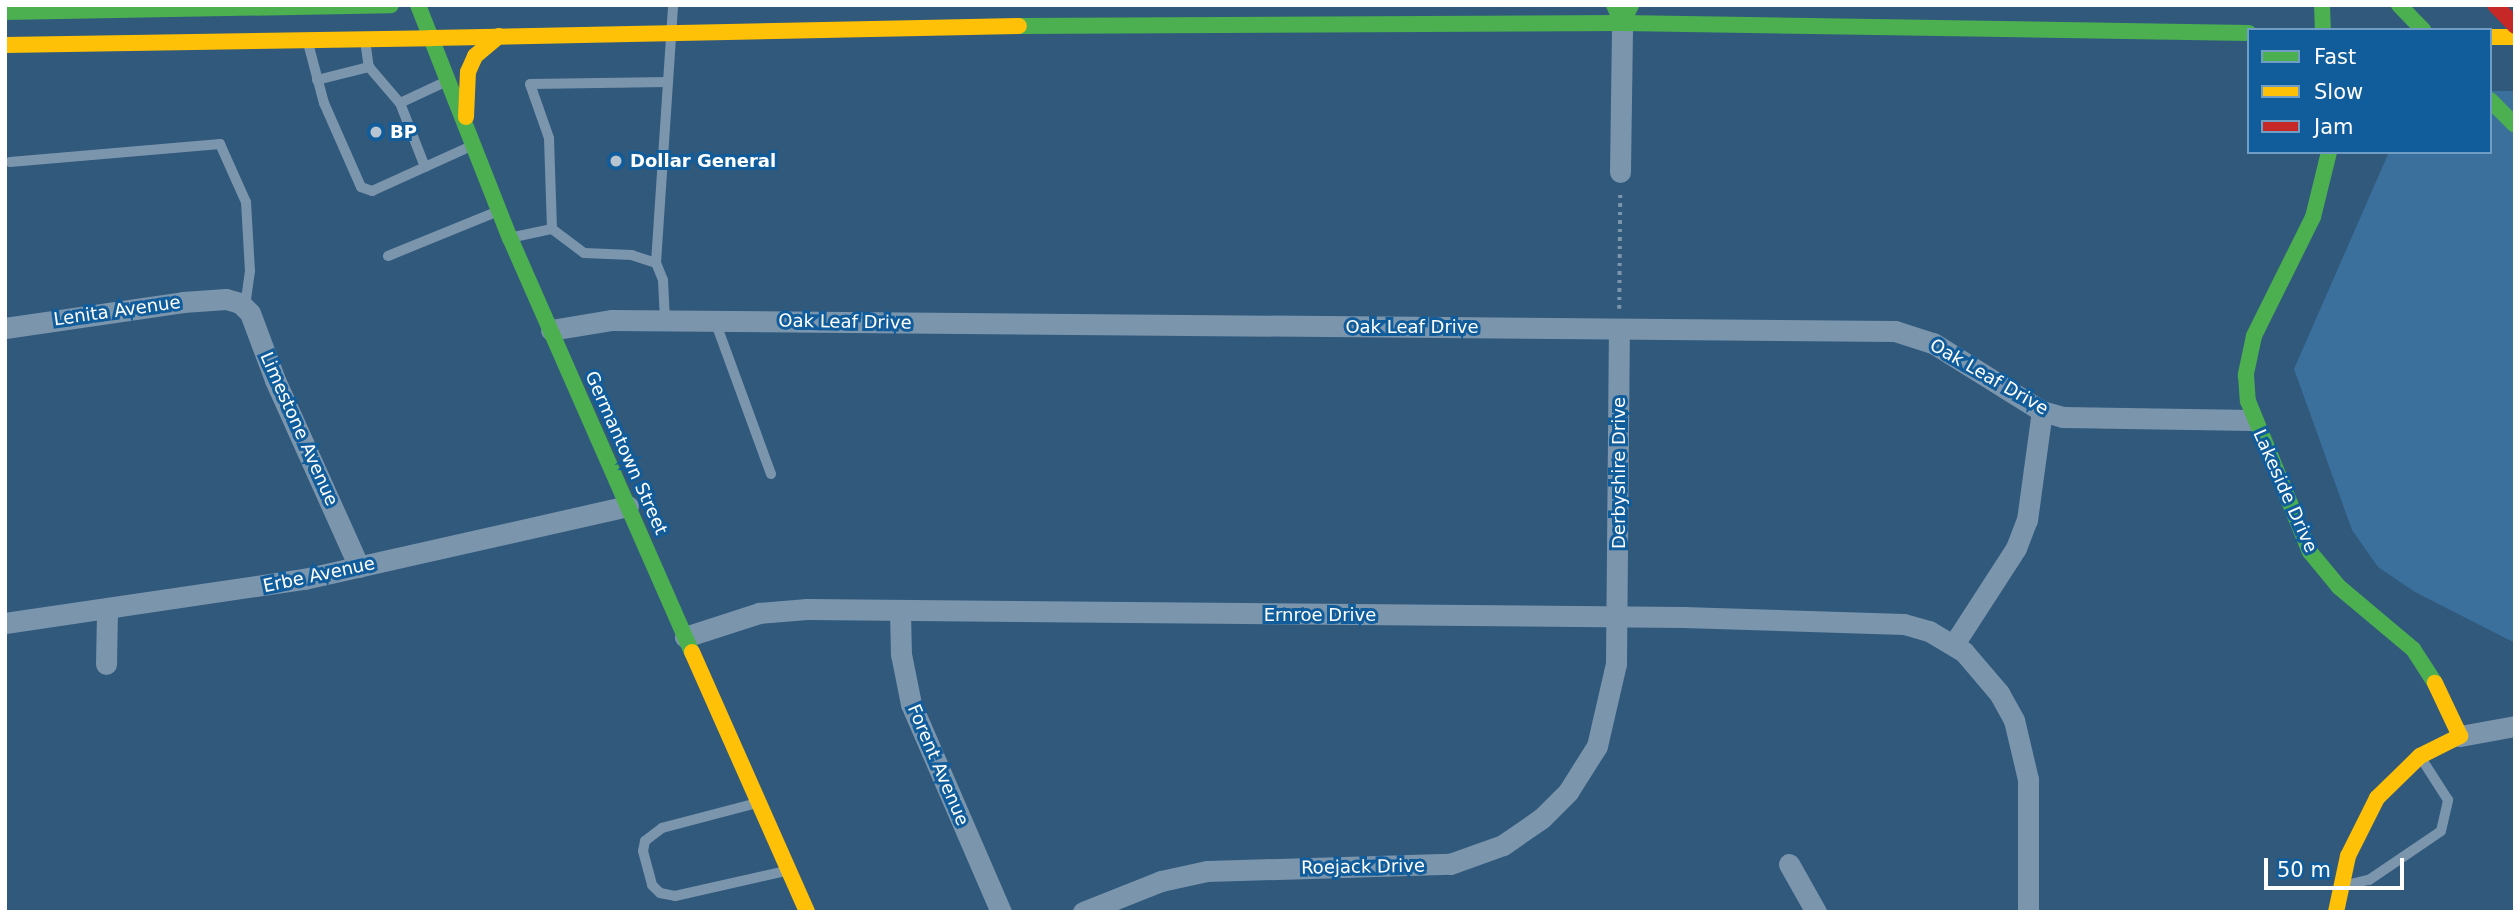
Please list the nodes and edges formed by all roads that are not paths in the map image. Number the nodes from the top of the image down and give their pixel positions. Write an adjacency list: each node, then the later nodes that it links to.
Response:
1 (391, 5): 8 (main road)
2 (418, 5): 19 (main road, Germantown Street)
3 (673, 5): 14 (lane)
4 (2322, 5): 12 (main road)
5 (2399, 5): 13 (main road)
6 (2495, 5): 11 (main road)
7 (321, 6): 8 (main road); 10 (main road)
8 (332, 6)
9 (1622, 11): 14 (main road); 15 (main road); 35 (street)
10 (5, 12)
11 (2515, 26)
12 (2323, 28)
13 (2421, 28)
14 (673, 33): 16 (main road); 26 (lane)
15 (2247, 33)
16 (499, 36): 19 (main road); 30 (main road)
17 (2492, 37): 18 (main road)
18 (2515, 37)
19 (431, 38): 20 (main road); 25 (main road, Germantown Street)
20 (365, 39): 21 (main road); 23 (lane)
21 (307, 40): 22 (main road); 24 (lane)
22 (5, 45)
23 (369, 67): 24 (lane); 28 (lane)
24 (317, 80): 34 (lane)
25 (447, 81): 28 (lane); 30 (main road, Germantown Street)
26 (668, 82): 37 (lane); 40 (lane)
27 (2492, 102): 29 (main road)
28 (400, 103): 34 (lane)
29 (2515, 125)
30 (465, 129): 31 (main road, Germantown Street)
31 (472, 145): 34 (lane); 36 (main road, Germantown Street)
32 (2329, 154): 48 (main road, Lakeside Drive)
33 (9, 163): 41 (lane)
34 (425, 167)
35 (1620, 172)
36 (499, 211): 38 (main road, Germantown Street); 39 (lane)
37 (552, 229): 38 (lane); 40 (lane)
38 (510, 238): 46 (main road, Germantown Street)
39 (388, 256)
40 (656, 263): 42 (lane)
41 (238, 304): 44 (street, Lenita Avenue); 51 (street, Limestone Avenue)
42 (665, 321): 43 (street, Oak Leaf Drive); 46 (street, Oak Leaf Drive)
43 (715, 321): 45 (street, Oak Leaf Drive); 49 (lane)
44 (5, 328)
45 (1619, 329): 47 (street, Oak Leaf Drive); 54 (street, Derbyshire Drive)
46 (551, 330): 50 (main road, Germantown Street)
47 (2042, 411): 48 (street, Oak Leaf Drive); 57 (street)
48 (2252, 420): 60 (main road, Lakeside Drive)
49 (771, 474)
50 (628, 506): 51 (street, Erbe Avenue); 56 (main road, Germantown Street)
51 (359, 567): 52 (street, Erbe Avenue)
52 (107, 611): 55 (street, Erbe Avenue); 58 (street)
53 (900, 611): 54 (street, Ernroe Drive); 56 (street, Ernroe Drive); 67 (street, Forent Avenue)
54 (1619, 617): 57 (street, Ernroe Drive); 68 (street, Roejack Drive)
55 (5, 623)
56 (685, 637): 62 (main road, Germantown Street)
57 (1954, 644): 70 (street)
58 (106, 664)
59 (2515, 726): 60 (street)
60 (2460, 736): 61 (main road)
61 (2420, 756): 65 (main road); 65 (lane)
62 (759, 803): 64 (main road, Germantown Street); 64 (lane)
63 (1788, 863): 69 (street)
64 (789, 870): 66 (main road, Germantown Street)
65 (2340, 887): 71 (main road)
66 (807, 912)
67 (1002, 912)
68 (1083, 912)
69 (1816, 912)
70 (2028, 912)
71 (2336, 912)

